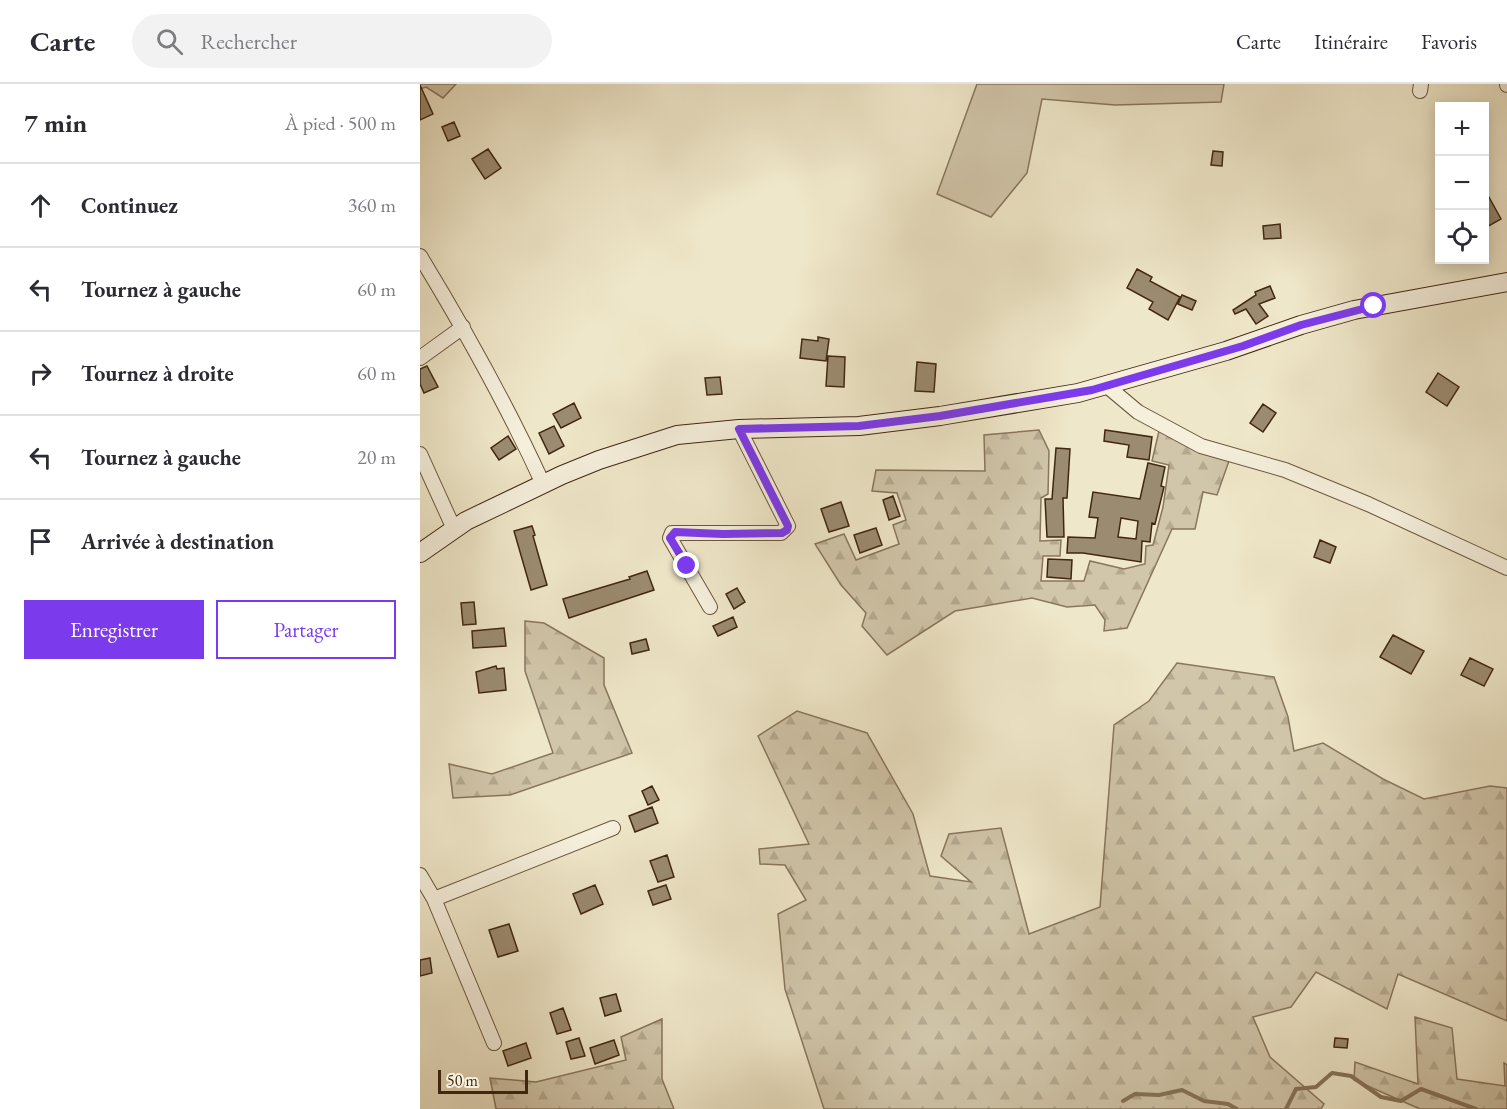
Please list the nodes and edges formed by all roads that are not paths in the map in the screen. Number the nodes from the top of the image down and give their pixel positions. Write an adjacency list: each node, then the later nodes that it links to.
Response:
1 (420, 256): 3 (street)
2 (1507, 282): 5 (street)
3 (463, 327): 4 (street); 8 (street)
4 (420, 358)
5 (1107, 387): 6 (street); 11 (street)
6 (739, 429): 8 (street); 12 (street)
7 (420, 454): 9 (street)
8 (543, 484): 9 (street)
9 (454, 529): 10 (street)
10 (420, 553)
11 (1507, 568)
12 (710, 607)
13 (613, 828): 15 (street)
14 (420, 875): 15 (street)
15 (434, 899): 16 (street)
16 (494, 1043)

